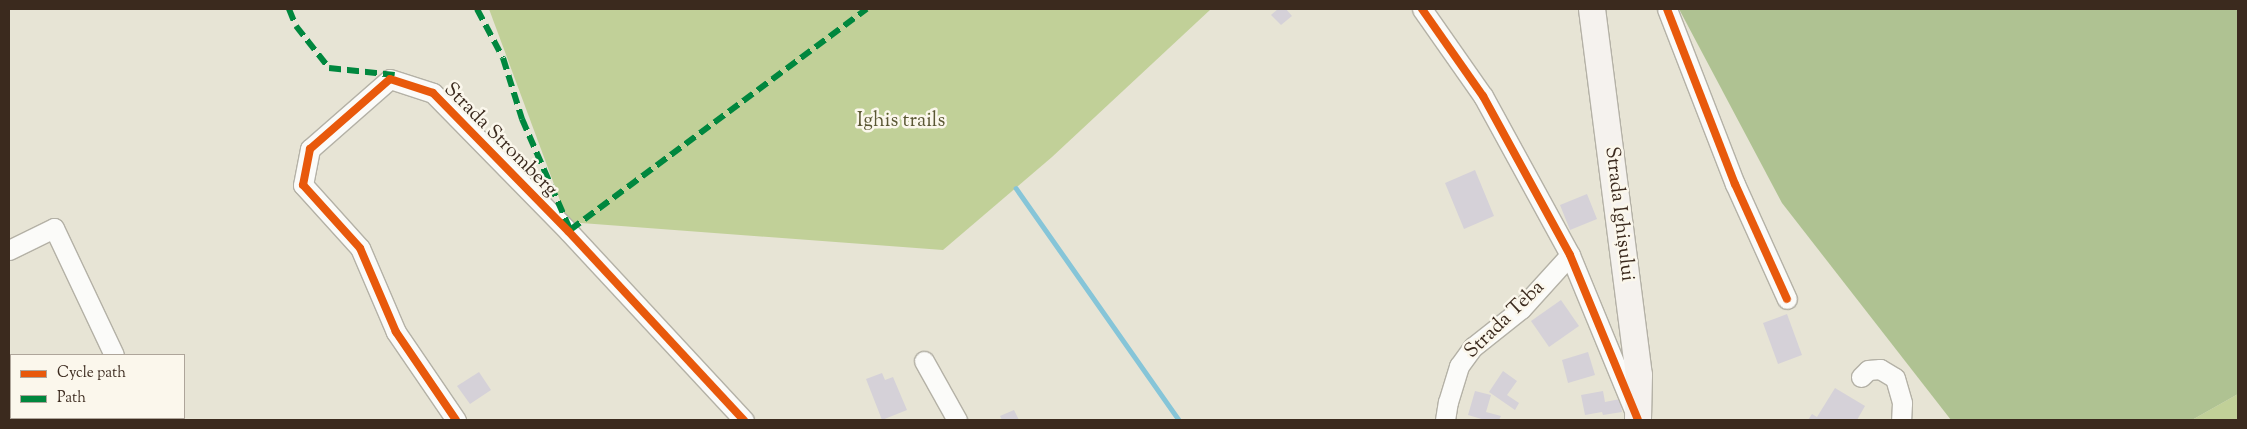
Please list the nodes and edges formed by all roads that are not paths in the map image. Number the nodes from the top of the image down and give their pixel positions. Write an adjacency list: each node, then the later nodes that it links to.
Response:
1 (1422, 9): 5 (street)
2 (1592, 9): 14 (street, Strada Ighișului)
3 (1667, 9): 6 (street)
4 (9, 250): 7 (street)
5 (1570, 255): 13 (street, Strada Teba); 14 (street)
6 (1787, 299)
7 (114, 354)
8 (924, 361): 12 (street)
9 (1861, 377): 15 (street)
10 (456, 420): 11 (street, Strada Stromberg)
11 (744, 420)
12 (958, 420)
13 (1445, 420)
14 (1638, 420)
15 (1900, 420)

